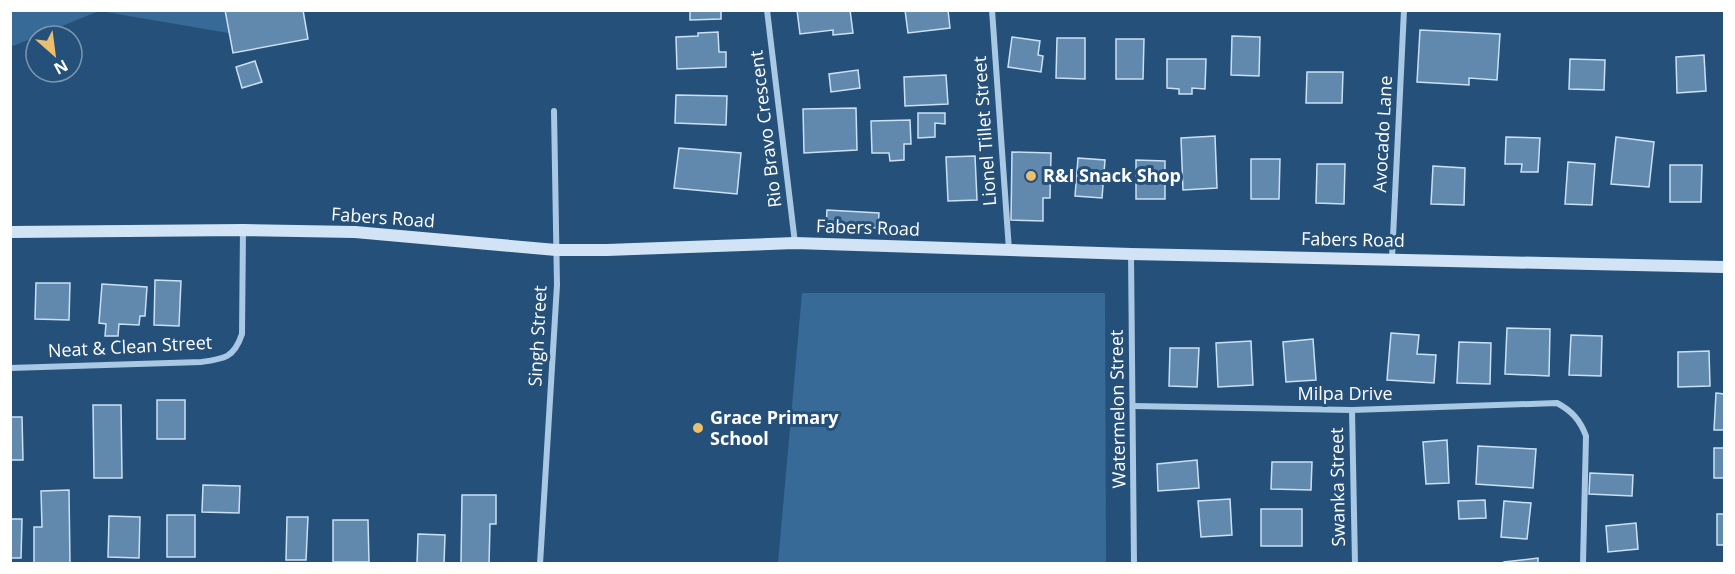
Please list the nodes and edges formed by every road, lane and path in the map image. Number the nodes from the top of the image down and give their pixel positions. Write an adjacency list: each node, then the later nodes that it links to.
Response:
1 (767, 10): 7 (street, Rio Bravo Crescent)
2 (992, 10): 9 (street, Lionel Tillet Street)
3 (1404, 10): 11 (street, Avocado Lane)
4 (554, 111): 8 (street, Singh Street)
5 (243, 230): 6 (main road, Fabers Road); 8 (main road, Fabers Road); 13 (street, Neat & Clean Street)
6 (10, 232)
7 (795, 243): 8 (main road, Fabers Road); 9 (main road, Fabers Road)
8 (556, 250): 16 (street, Singh Street)
9 (1009, 250): 10 (main road, Fabers Road)
10 (1131, 254): 11 (main road, Fabers Road); 14 (street, Watermelon Street)
11 (1392, 258): 12 (main road, Fabers Road)
12 (1725, 267)
13 (10, 368)
14 (1133, 406): 15 (street, Milpa Drive); 17 (street, Watermelon Street)
15 (1352, 410): 18 (street, Swanka Street); 19 (street, Milpa Drive)
16 (540, 564)
17 (1134, 564)
18 (1355, 564)
19 (1583, 564)

